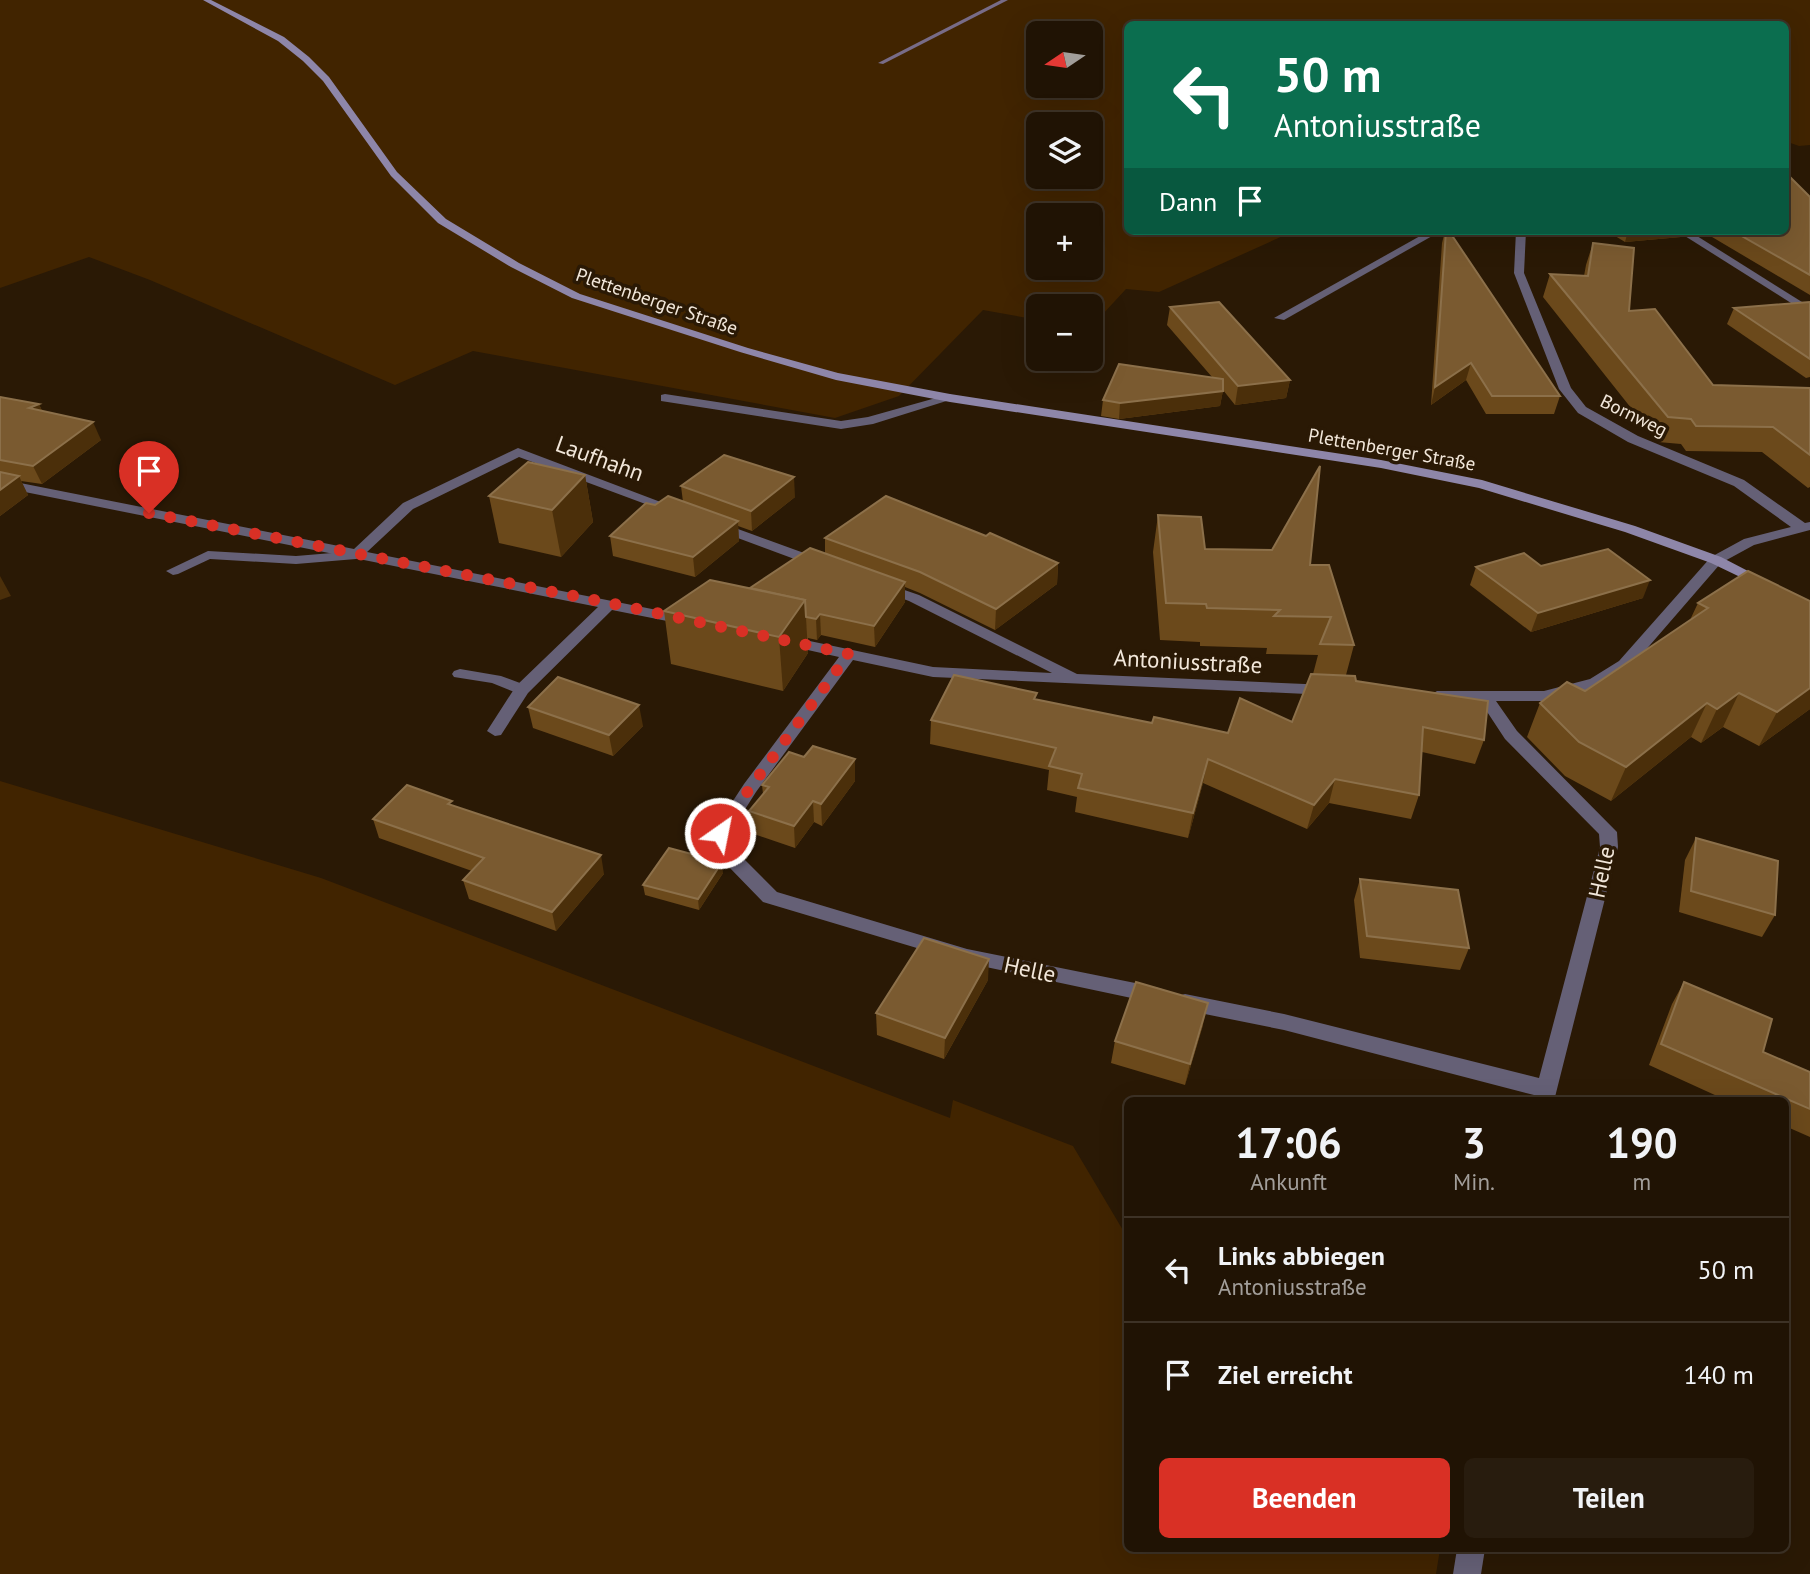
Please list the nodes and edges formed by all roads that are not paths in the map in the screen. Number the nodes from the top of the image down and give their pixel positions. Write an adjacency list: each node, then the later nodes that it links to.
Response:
1 (205, 0): 8 (main road, Plettenberger Straße)
2 (1429, 235): 6 (street)
3 (1521, 235): 10 (street, Bornweg)
4 (1688, 235): 5 (street)
5 (1810, 312)
6 (1280, 318)
7 (665, 398): 8 (street, Plettenberger Straße)
8 (950, 398): 12 (main road, Plettenberger Straße)
9 (0, 483): 11 (street)
10 (1806, 526): 12 (street)
11 (356, 555): 13 (street, Laufhahn); 14 (street); 17 (street)
12 (1716, 560): 16 (main road, Plettenberger Straße); 26 (street)
13 (837, 570)
14 (173, 571)
15 (875, 584): 22 (street)
16 (1775, 588)
17 (610, 603): 18 (street); 23 (street)
18 (703, 623)
19 (769, 637): 20 (street, Antoniusstraße)
20 (849, 654): 22 (street, Antoniusstraße); 28 (street, Helle)
21 (460, 674): 23 (street)
22 (1077, 678): 24 (street, Antoniusstraße)
23 (522, 690): 27 (street)
24 (1349, 691)
25 (1418, 695): 26 (street)
26 (1486, 698): 28 (street, Helle)
27 (495, 730)
28 (1545, 1095)
29 (1471, 1552): 30 (street)
30 (1467, 1574)

